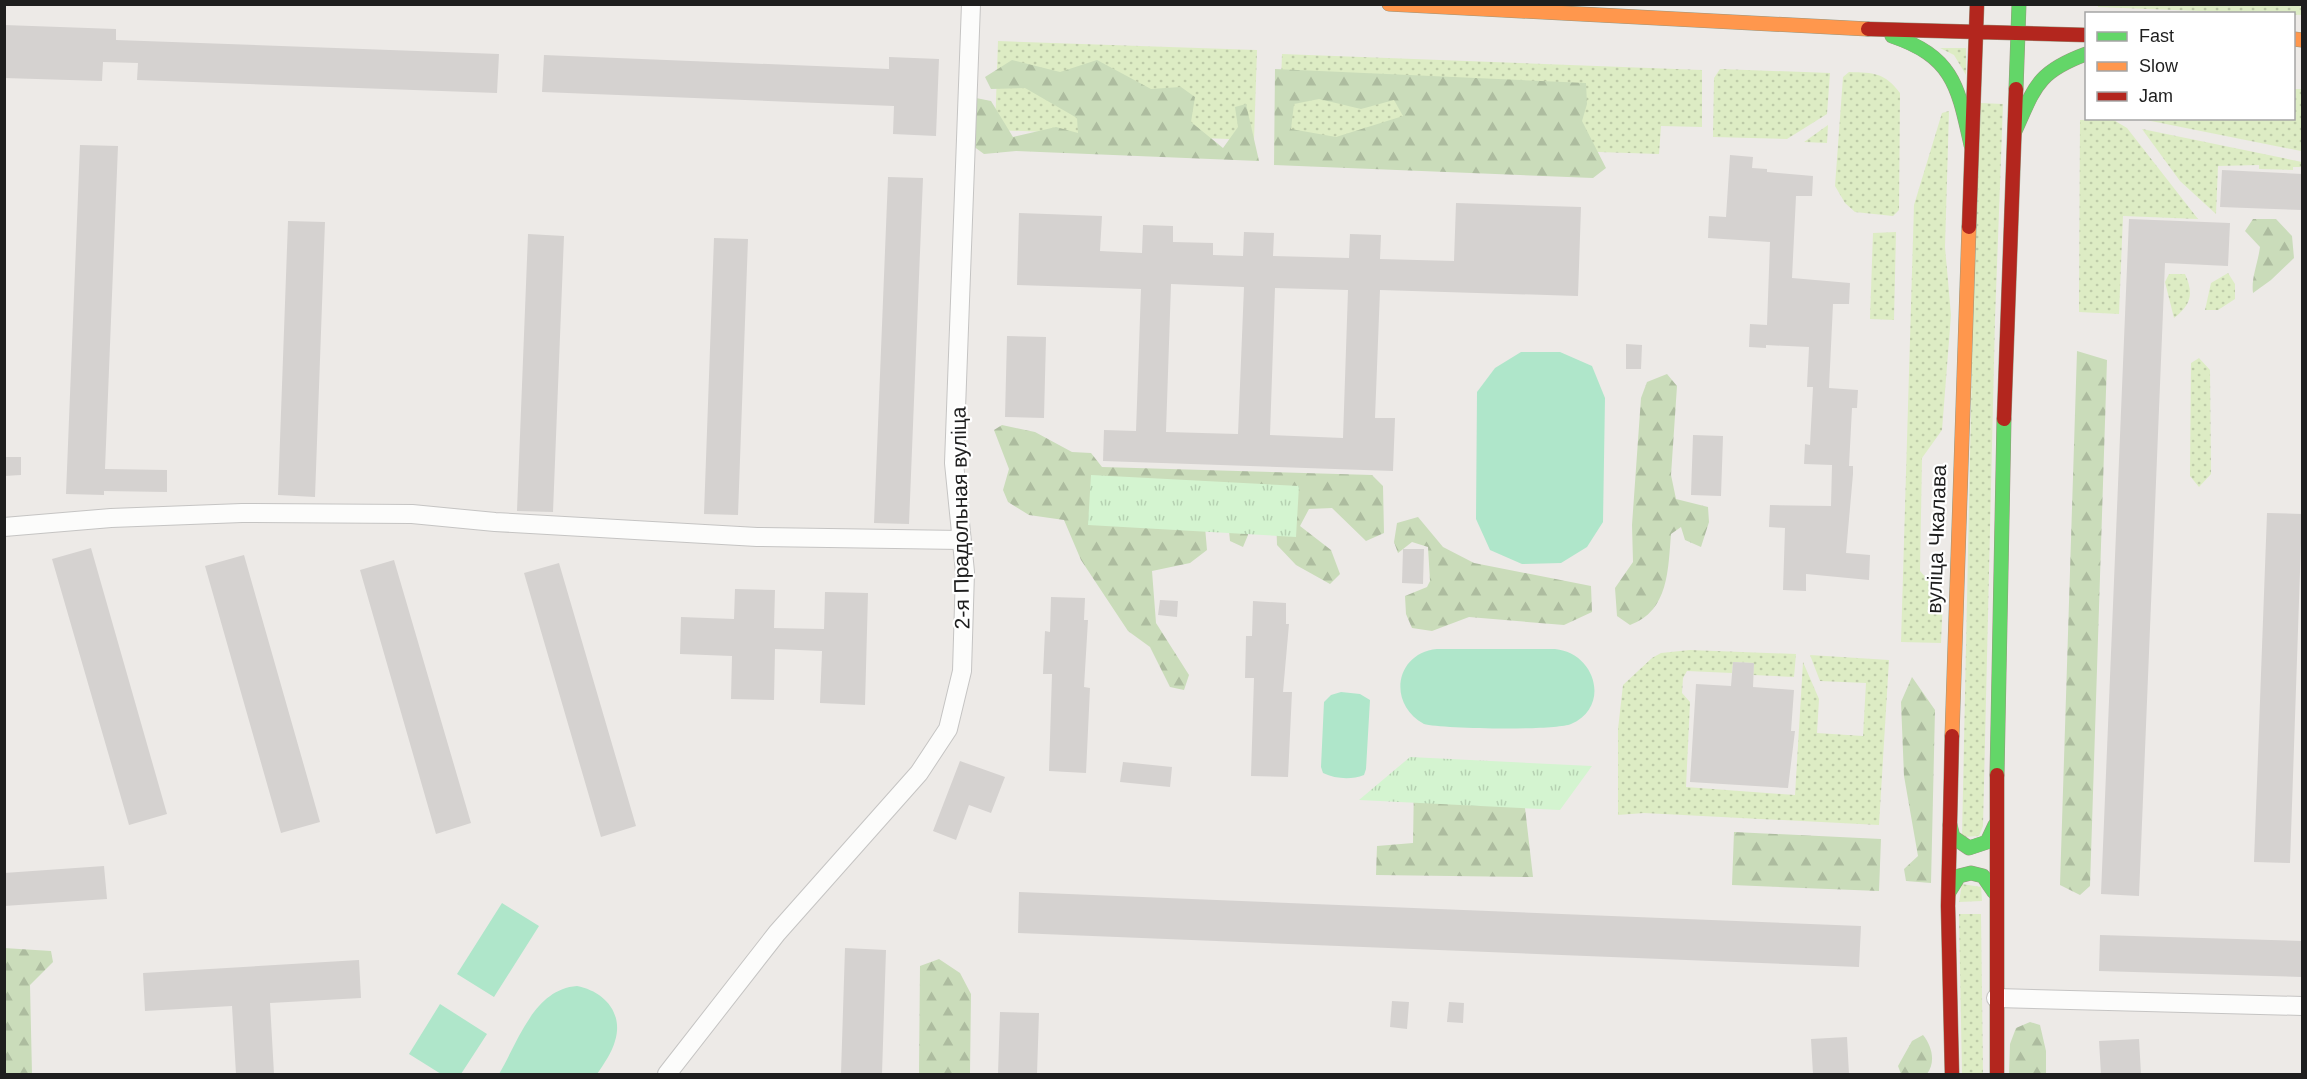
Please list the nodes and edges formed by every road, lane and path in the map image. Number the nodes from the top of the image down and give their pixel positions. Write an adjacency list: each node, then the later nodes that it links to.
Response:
1 (971, 4): 14 (street, 2-я Прадольная вуліца)
2 (1389, 4): 5 (main road)
3 (1977, 4): 7 (main road, вуліца Чкалава)
4 (2019, 4): 8 (main road)
5 (1432, 6): 6 (main road)
6 (1861, 28): 7 (main road); 12 (main road)
7 (1976, 32): 8 (main road); 12 (main road, вуліца Чкалава)
8 (2018, 33): 9 (main road); 11 (main road)
9 (2085, 35)
10 (2085, 54): 11 (main road)
11 (2014, 131): 16 (main road)
12 (1971, 145): 15 (main road, вуліца Чкалава)
13 (4, 527): 14 (street)
14 (961, 540): 22 (street, 2-я Прадольная вуліца)
15 (1950, 825): 16 (main road); 17 (main road, вуліца Чкалава)
16 (1995, 825): 18 (main road)
17 (1949, 892): 18 (main road); 23 (main road, вуліца Чкалава)
18 (1994, 892): 19 (main road)
19 (1996, 998): 20 (street); 21 (main road)
20 (2302, 1006)
21 (1997, 1073)
22 (667, 1074)
23 (1952, 1074)

